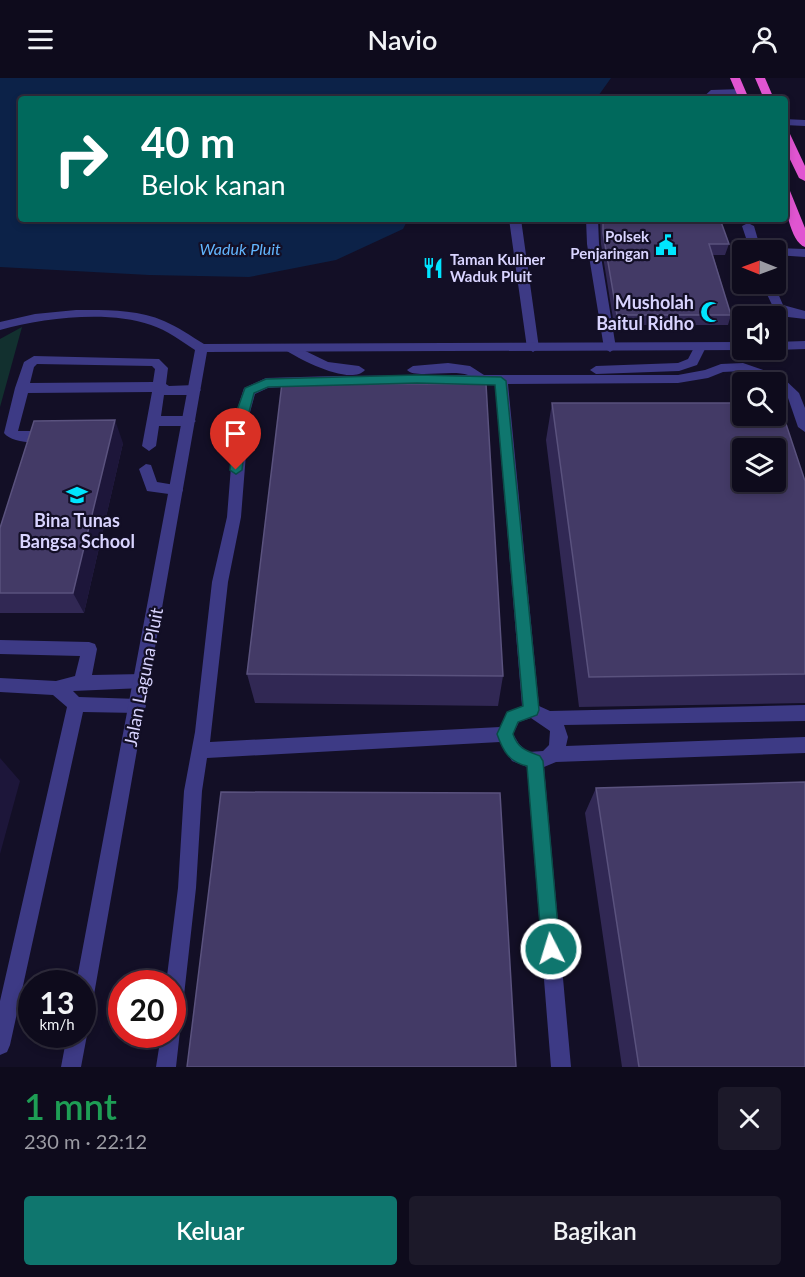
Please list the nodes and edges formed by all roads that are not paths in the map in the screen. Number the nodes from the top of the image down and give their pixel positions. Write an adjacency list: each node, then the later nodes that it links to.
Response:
1 (735, 78): 4 (highway)
2 (760, 78): 5 (highway)
3 (708, 96): 4 (street)
4 (743, 96)
5 (768, 96)
6 (788, 122): 7 (street)
7 (805, 123)
8 (788, 142): 9 (highway)
9 (805, 177)
10 (788, 201): 15 (highway)
11 (515, 222): 27 (street)
12 (592, 222): 28 (street)
13 (748, 226): 14 (street)
14 (753, 240)
15 (805, 243)
16 (786, 252): 17 (street)
17 (805, 253)
18 (772, 294): 19 (street)
19 (805, 315)
20 (0, 326): 25 (street)
21 (805, 345): 23 (street)
22 (732, 346): 24 (street)
23 (786, 346)
24 (700, 347): 28 (street); 29 (street)
25 (202, 348): 26 (street); 34 (street, Jalan Laguna Pluit)
26 (291, 348): 27 (street); 30 (street)
27 (533, 348): 28 (street)
28 (610, 348)
29 (531, 378): 31 (street); 37 (street)
30 (481, 380): 31 (street); 54 (street)
31 (501, 381): 49 (street)
32 (160, 387): 33 (street); 33 (street); 34 (street); 35 (street)
33 (21, 388): 38 (street)
34 (195, 390): 36 (street, Jalan Laguna Pluit)
35 (153, 421): 36 (street); 39 (street)
36 (189, 421): 41 (street, Jalan Laguna Pluit)
37 (805, 427)
38 (60, 436)
39 (149, 446)
40 (147, 469): 41 (street)
41 (176, 490): 43 (street, Jalan Laguna Pluit)
42 (0, 647): 44 (street)
43 (143, 681): 44 (street); 48 (street, Jalan Laguna Pluit)
44 (82, 682): 46 (street)
45 (0, 685): 46 (street)
46 (56, 688): 47 (street)
47 (76, 704): 48 (street); 59 (street)
48 (138, 706): 57 (street, Jalan Laguna Pluit)
49 (531, 710): 51 (street); 52 (street)
50 (805, 713): 51 (street)
51 (551, 718): 55 (street)
52 (505, 734): 54 (street); 56 (street)
53 (805, 745): 55 (street)
54 (200, 750): 58 (street)
55 (554, 754): 56 (street)
56 (535, 761): 64 (street)
57 (89, 970)
58 (178, 970)
59 (0, 1045)
60 (75, 1048): 62 (street)
61 (169, 1048): 63 (street)
62 (71, 1067)
63 (166, 1067)
64 (561, 1067)

